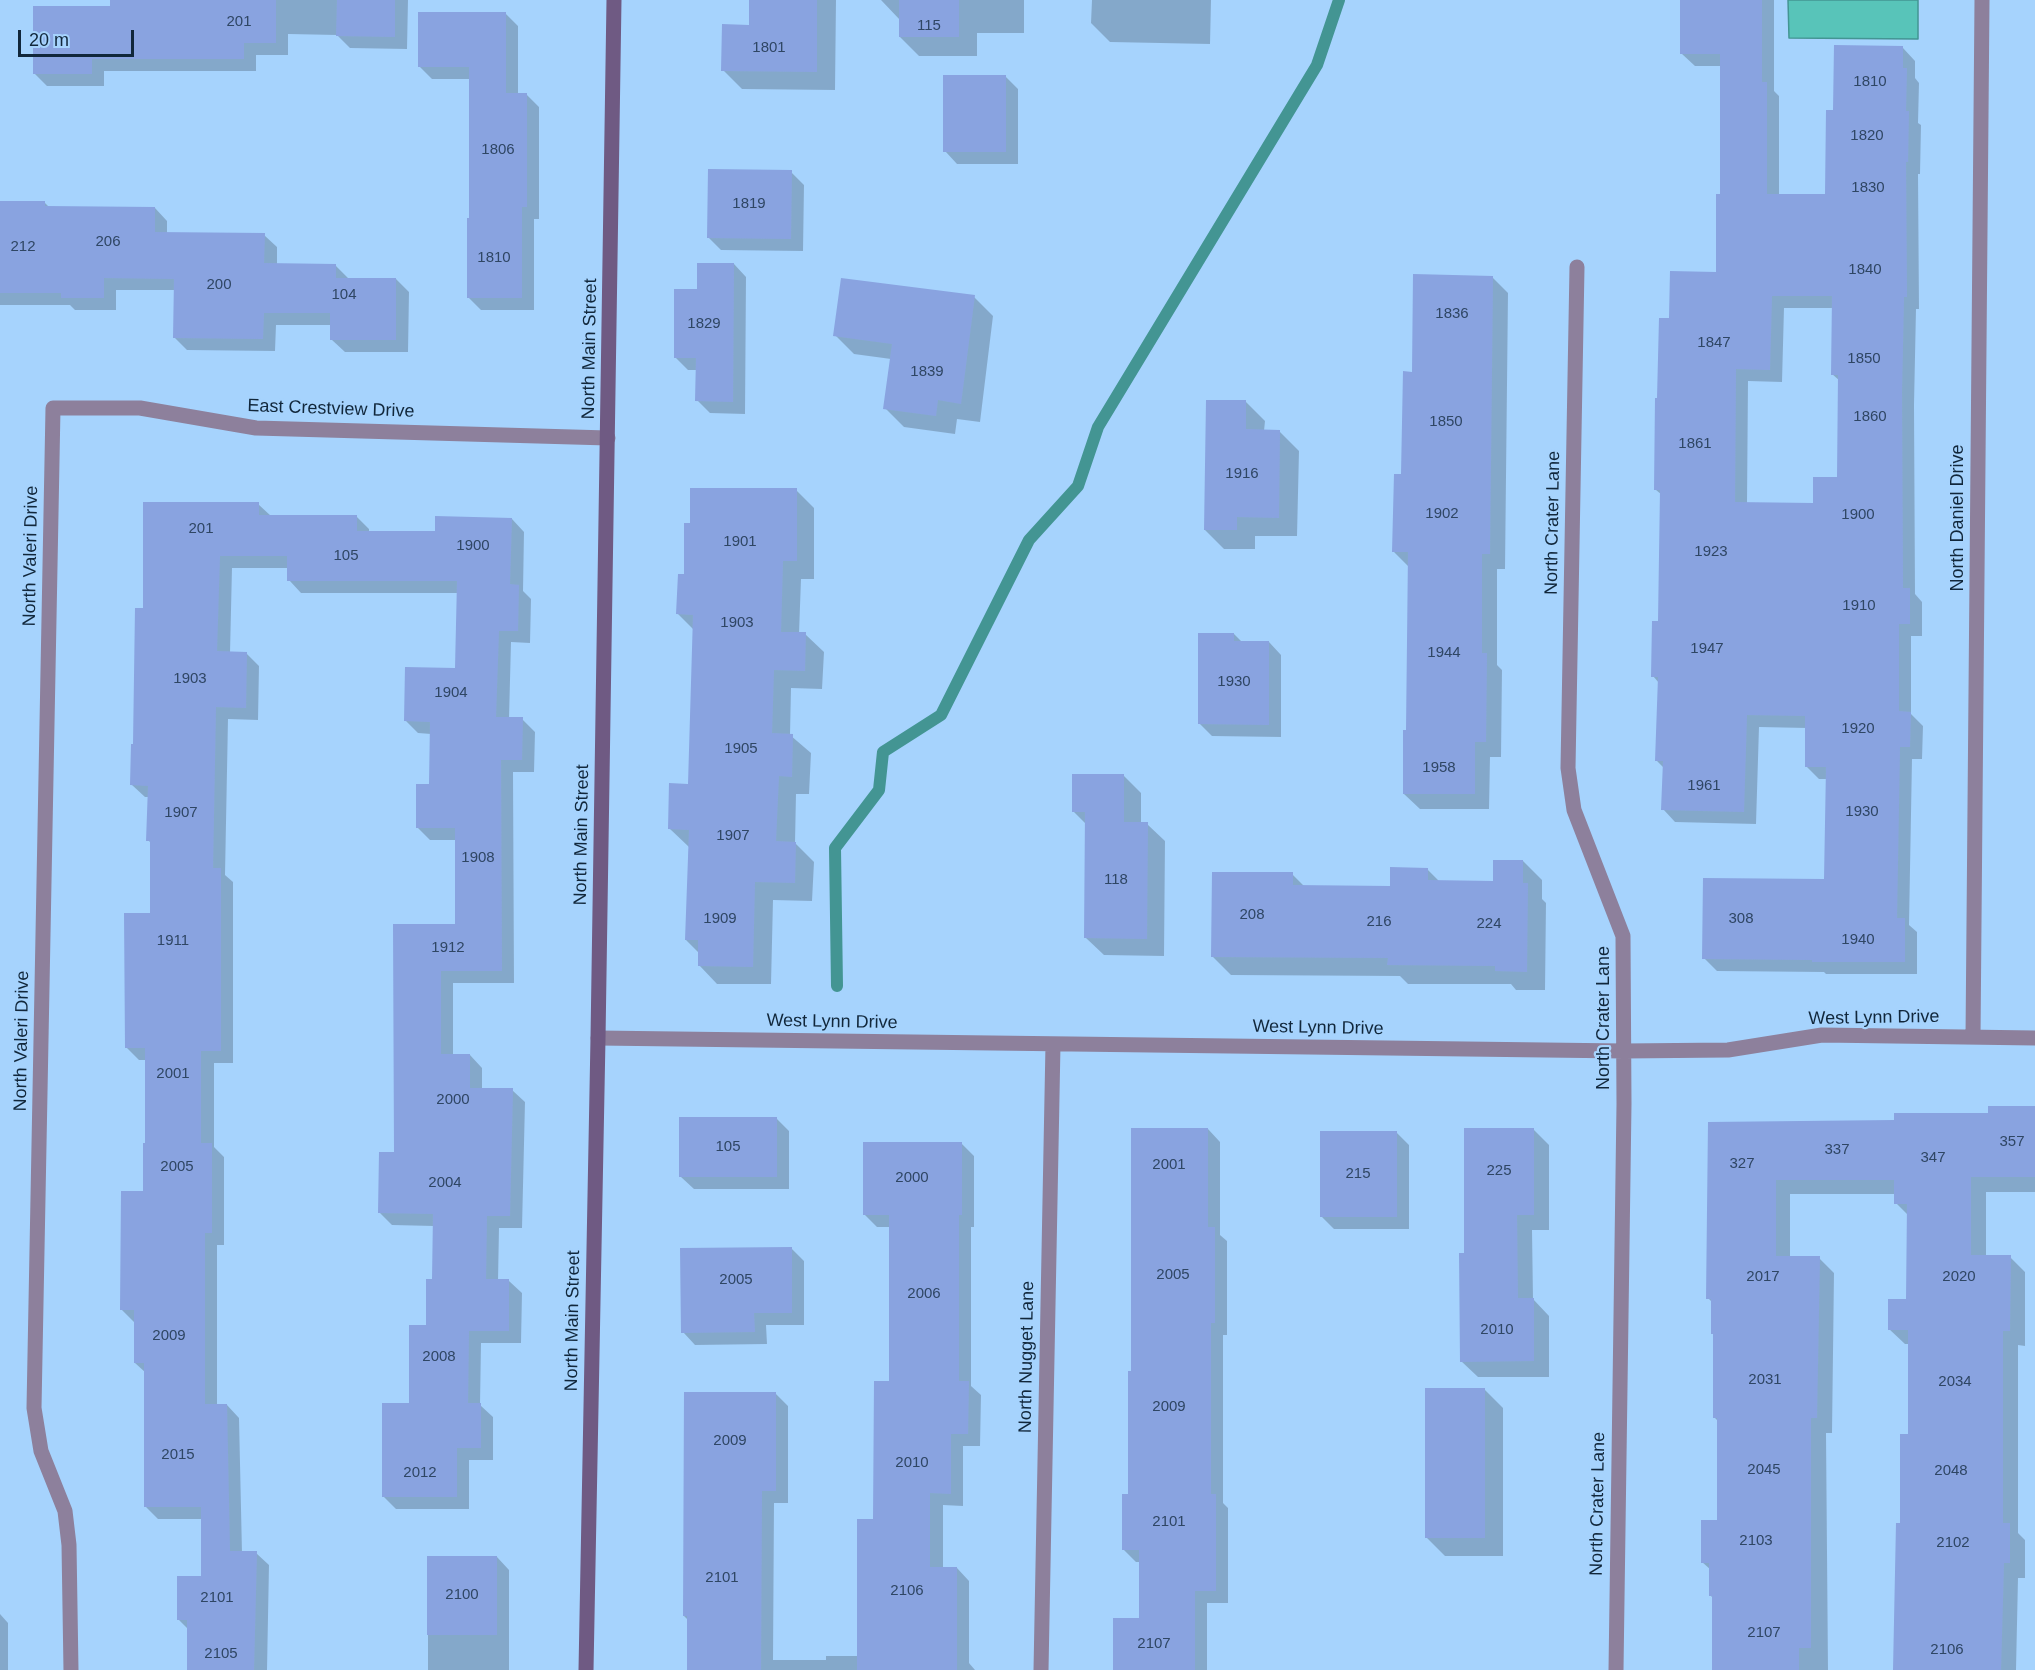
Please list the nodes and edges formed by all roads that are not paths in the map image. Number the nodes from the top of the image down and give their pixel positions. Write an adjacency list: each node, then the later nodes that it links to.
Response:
1 (614, 0): 5 (street, North Main Street)
2 (1982, 0): 6 (street, North Daniel Drive)
3 (1577, 267): 10 (street, North Crater Lane)
4 (53, 408): 5 (street, East Crestview Drive); 11 (street, North Valeri Drive)
5 (608, 438): 7 (street, North Main Street)
6 (1973, 1037): 8 (street, West Lynn Drive); 10 (street, West Lynn Drive)
7 (598, 1038): 9 (street, West Lynn Drive); 12 (street, North Main Street)
8 (2035, 1038)
9 (1053, 1044): 10 (street, West Lynn Drive); 13 (street, North Nugget Lane)
10 (1624, 1051): 14 (street, North Crater Lane)
11 (71, 1670)
12 (586, 1670)
13 (1041, 1670)
14 (1616, 1670)

